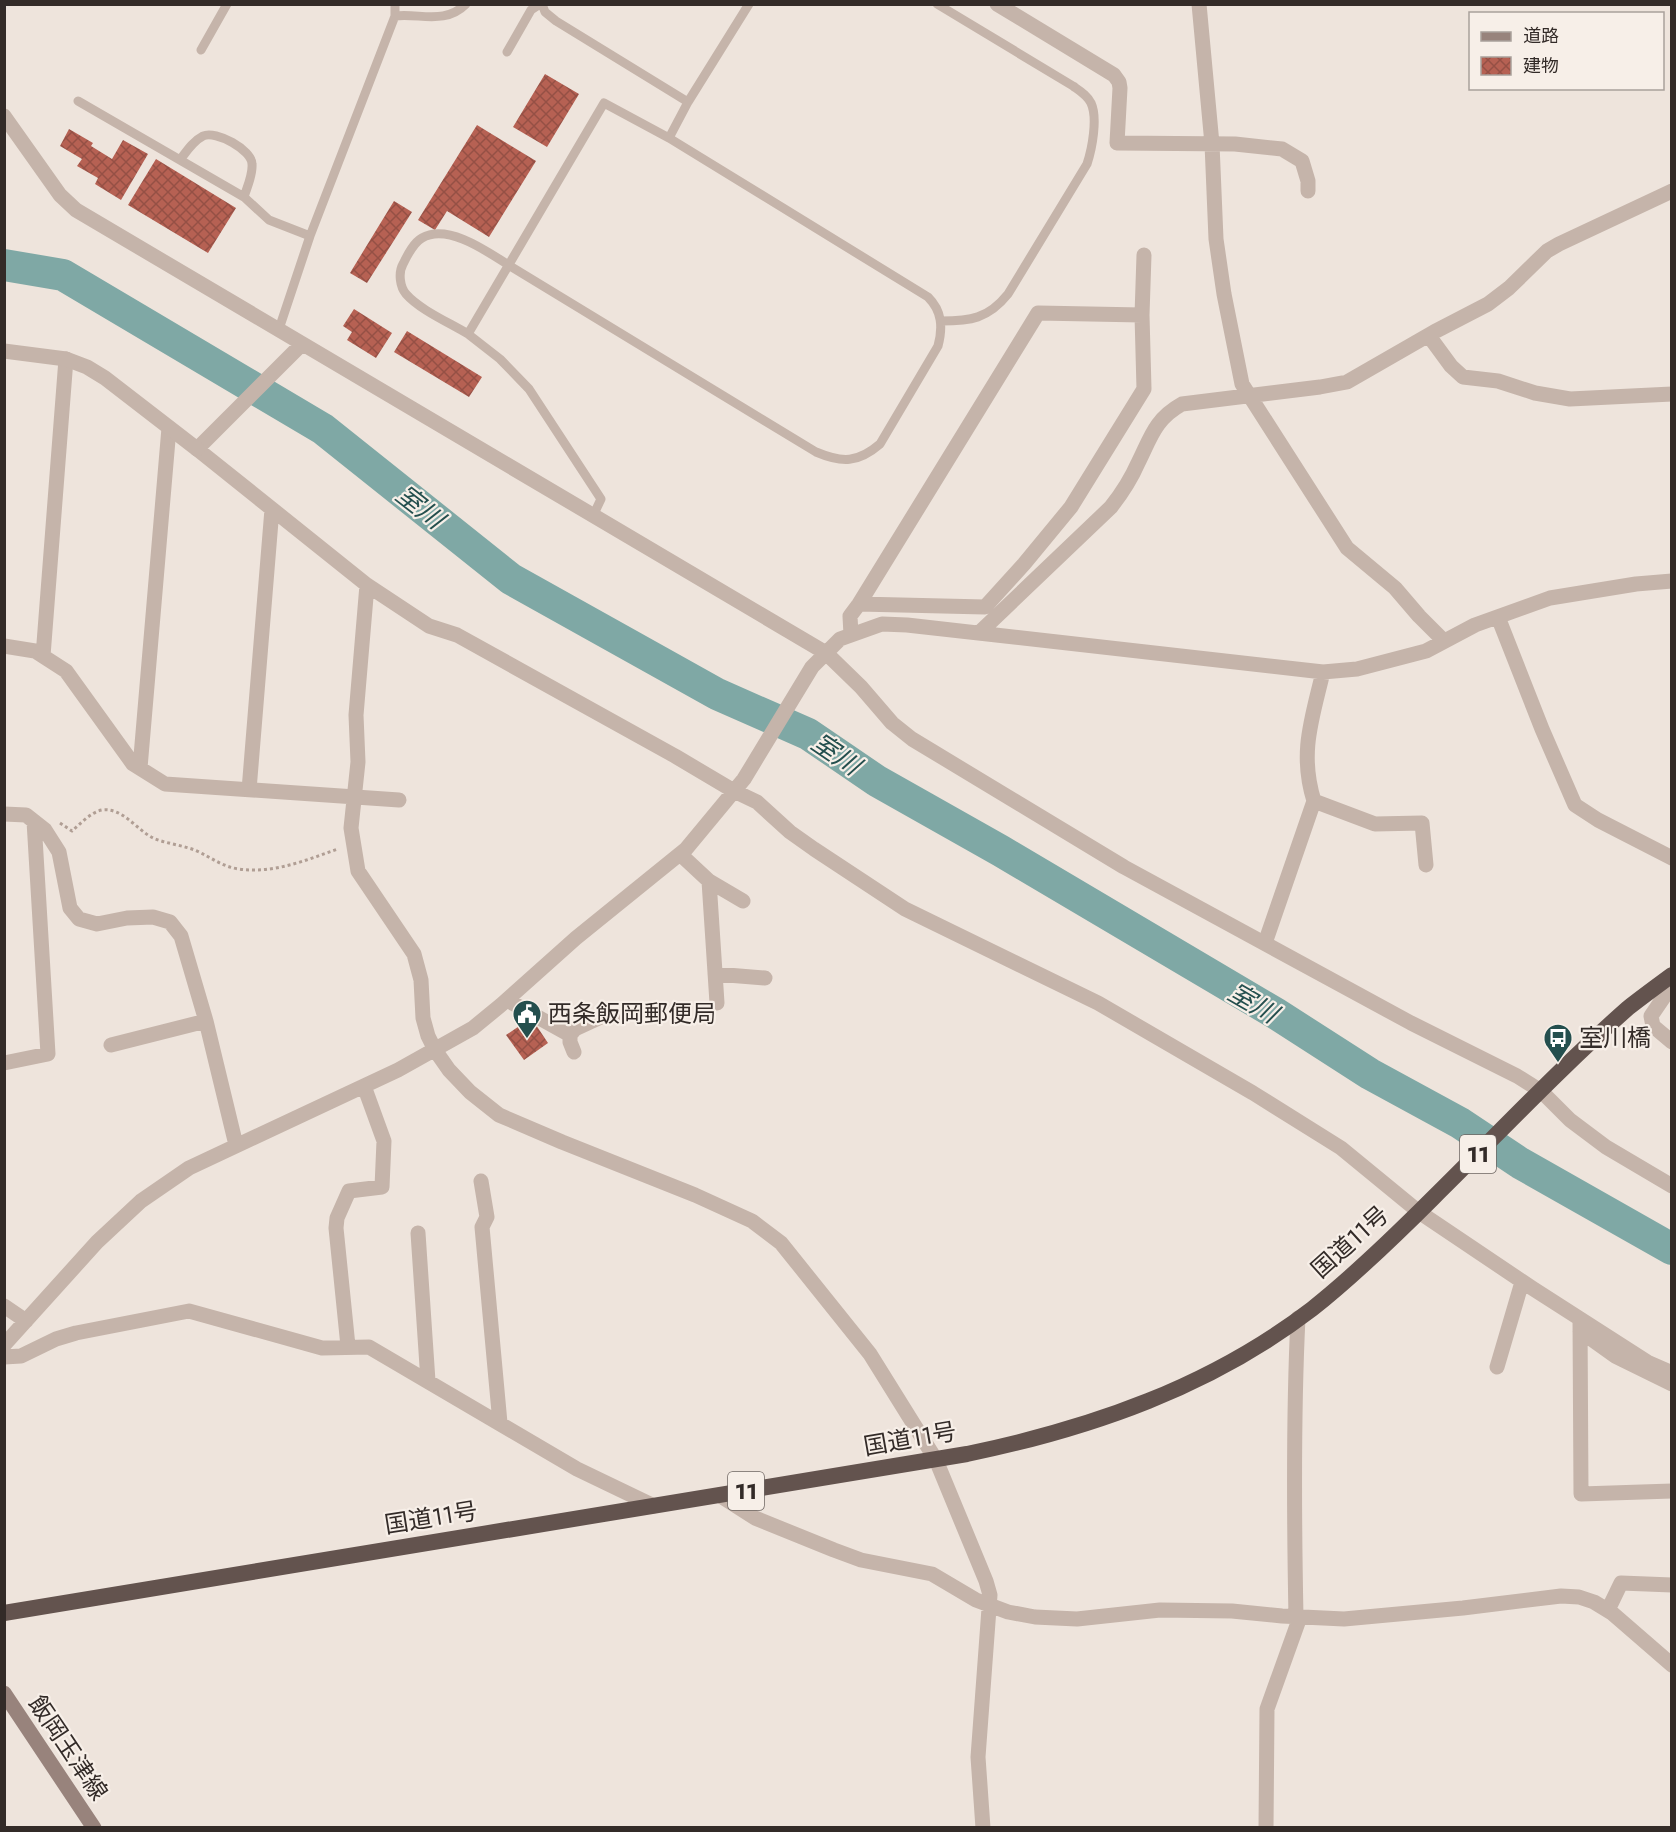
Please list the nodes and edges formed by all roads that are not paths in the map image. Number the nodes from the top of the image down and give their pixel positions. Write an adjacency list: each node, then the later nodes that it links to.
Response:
1 (228, 4): 10 (lane)
2 (395, 4): 9 (lane)
3 (466, 4): 9 (lane)
4 (541, 4): 11 (lane); 13 (lane)
5 (749, 4): 13 (lane)
6 (937, 4): 25 (lane)
7 (997, 4): 16 (street)
8 (1199, 4): 16 (street)
9 (395, 16): 21 (lane)
10 (201, 50)
11 (507, 52)
12 (78, 101): 17 (lane)
13 (688, 102): 15 (lane)
14 (4, 116): 26 (street)
15 (669, 138): 23 (lane); 25 (lane)
16 (1212, 144): 18 (street); 33 (street)
17 (180, 160): 20 (lane); 20 (lane)
18 (1308, 191)
19 (1671, 191): 28 (street)
20 (244, 197): 21 (lane)
21 (310, 236): 26 (lane)
22 (1144, 255): 24 (street)
23 (510, 266): 25 (lane); 27 (lane); 27 (lane)
24 (1142, 315): 40 (street); 40 (street)
25 (941, 321)
26 (279, 329): 29 (street)
27 (468, 334): 37 (lane)
28 (1428, 336): 32 (street); 33 (street)
29 (302, 344): 35 (street); 37 (street)
30 (4, 351): 31 (street)
31 (66, 358): 34 (street); 47 (street)
32 (1671, 394)
33 (1250, 395): 42 (street); 44 (street)
34 (169, 428): 35 (street); 49 (street)
35 (197, 449): 36 (street)
36 (272, 509): 39 (street); 51 (street)
37 (593, 516): 46 (street)
38 (1671, 581): 41 (street)
39 (367, 585): 50 (street); 52 (street)
40 (860, 604): 43 (street)
41 (1498, 617): 44 (street); 58 (street)
42 (979, 633): 43 (street); 48 (street)
43 (850, 635): 46 (street)
44 (1444, 641): 48 (street)
45 (4, 646): 47 (street)
46 (826, 654): 50 (street); 62 (street)
47 (43, 656): 49 (street)
48 (1323, 672): 54 (street)
49 (140, 768): 51 (street)
50 (739, 785): 57 (street); 81 (street)
51 (249, 790): 52 (street)
52 (354, 798): 53 (street); 73 (street)
53 (399, 800)
54 (1314, 801): 59 (street); 62 (street)
55 (4, 814): 56 (street)
56 (34, 821): 69 (street); 75 (street)
57 (680, 854): 60 (street); 66 (street)
58 (1671, 858)
59 (1426, 866)
60 (709, 881): 61 (street); 63 (street)
61 (743, 901)
62 (1265, 943): 77 (street)
63 (715, 974): 65 (street); 67 (street)
64 (1670, 976): 71 (street); 77 (highway, 国道11号 / 11)
65 (765, 978)
66 (507, 1000): 70 (street); 73 (street)
67 (717, 1003)
68 (625, 1016): 70 (street)
69 (206, 1021): 72 (street); 78 (street)
70 (570, 1035): 74 (street)
71 (1671, 1042)
72 (111, 1045)
73 (435, 1050): 76 (street); 96 (street)
74 (574, 1052)
75 (4, 1063)
76 (364, 1086): 78 (street); 89 (street)
77 (1537, 1095): 80 (street); 81 (highway, 国道11号 / 11)
78 (237, 1145): 86 (street)
79 (481, 1181): 95 (street)
80 (1671, 1186)
81 (1421, 1210): 83 (street); 85 (highway, 国道11号 / 11)
82 (418, 1233): 93 (street)
83 (1522, 1282): 87 (street); 91 (street)
84 (4, 1306): 86 (street)
85 (1298, 1318): 96 (highway, 国道11号 / 11); 104 (street)
86 (26, 1321): 88 (street)
87 (1580, 1325): 92 (street); 94 (street); 97 (street)
88 (4, 1345)
89 (348, 1347): 90 (street); 93 (street)
90 (4, 1357)
91 (1497, 1367)
92 (1671, 1373)
93 (428, 1381): 95 (street)
94 (1671, 1384)
95 (500, 1423): 99 (street)
96 (936, 1460): 98 (highway, 国道11号 / 11); 101 (street)
97 (1671, 1491)
98 (719, 1495): 99 (highway, 国道11号 / 11); 101 (street)
99 (654, 1506): 103 (highway, 国道11号 / 11)
100 (1671, 1585): 102 (street)
101 (990, 1606): 104 (street); 108 (street)
102 (1608, 1610): 104 (street); 105 (street)
103 (4, 1613)
104 (1298, 1617): 109 (street)
105 (1671, 1665)
106 (4, 1693): 107 (main road, 飯岡玉津線)
107 (94, 1827)
108 (983, 1827)
109 (1266, 1827)

